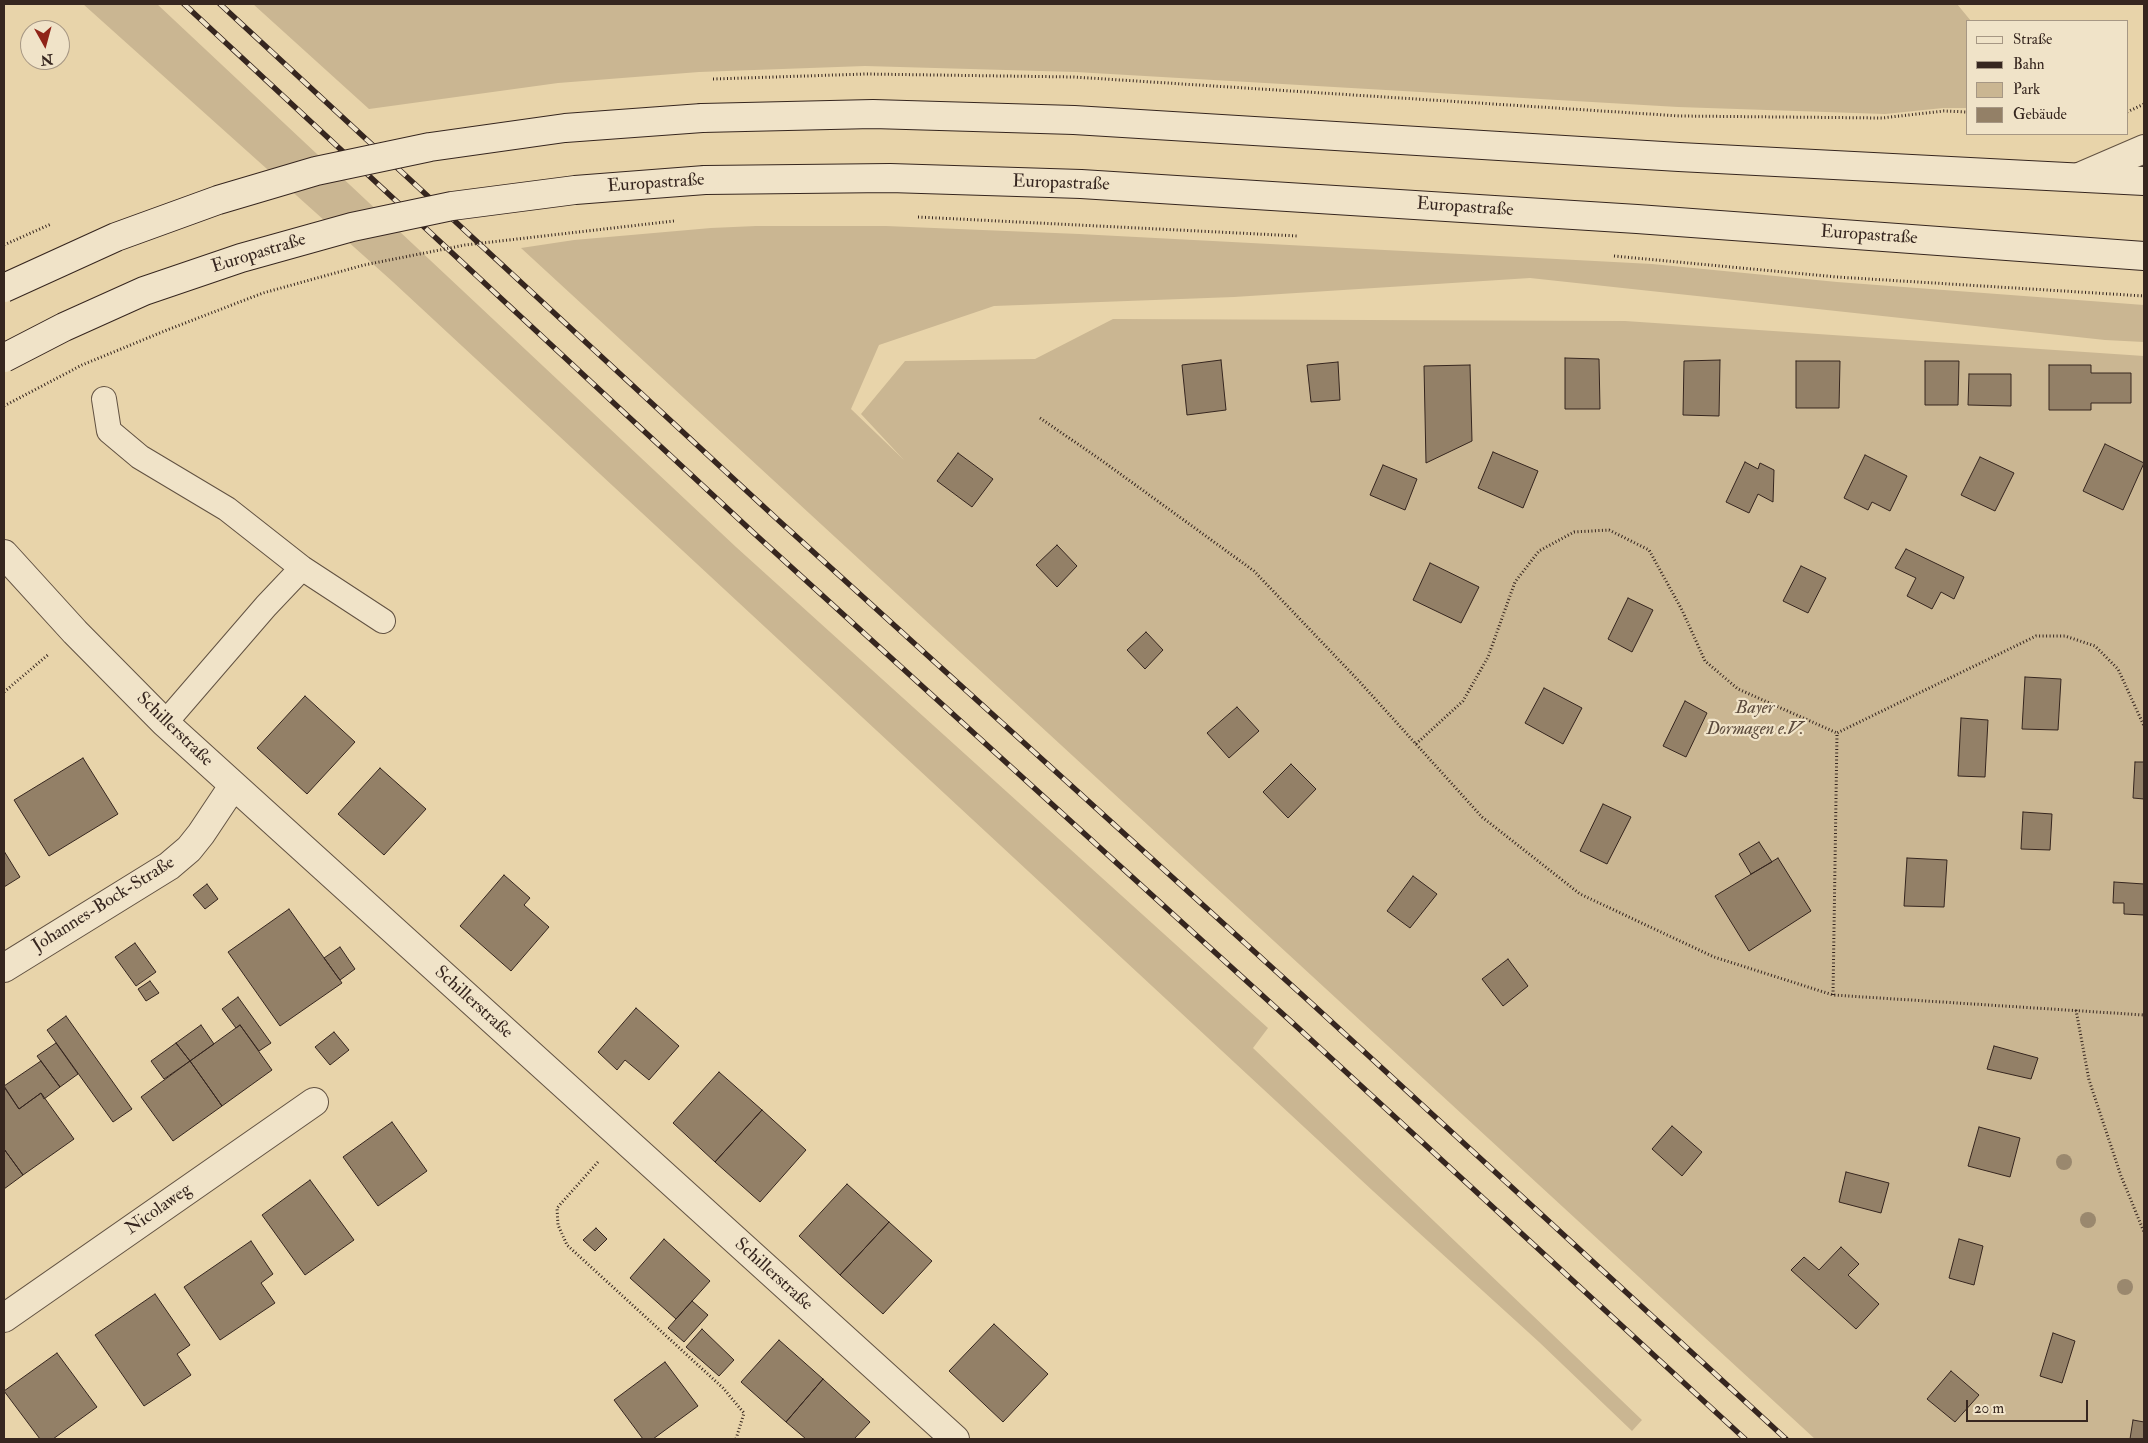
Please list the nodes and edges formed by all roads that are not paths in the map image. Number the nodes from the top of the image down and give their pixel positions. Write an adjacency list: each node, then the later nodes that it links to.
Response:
1 (2144, 149): 2 (main road)
2 (2078, 178): 3 (main road); 5 (main road, bridge)
3 (2144, 181)
4 (2144, 256): 6 (main road, Europastraße, bridge)
5 (4, 288)
6 (4, 358)
7 (104, 398): 9 (lane)
8 (4, 554): 11 (main road, Schillerstraße)
9 (302, 568): 10 (lane); 11 (lane)
10 (383, 622)
11 (165, 723): 12 (main road, Schillerstraße)
12 (233, 786): 13 (main road, Johannes-Bock-Straße); 16 (main road, Schillerstraße)
13 (4, 968)
14 (314, 1102): 15 (main road, Nicolaweg)
15 (4, 1318)
16 (955, 1439)

